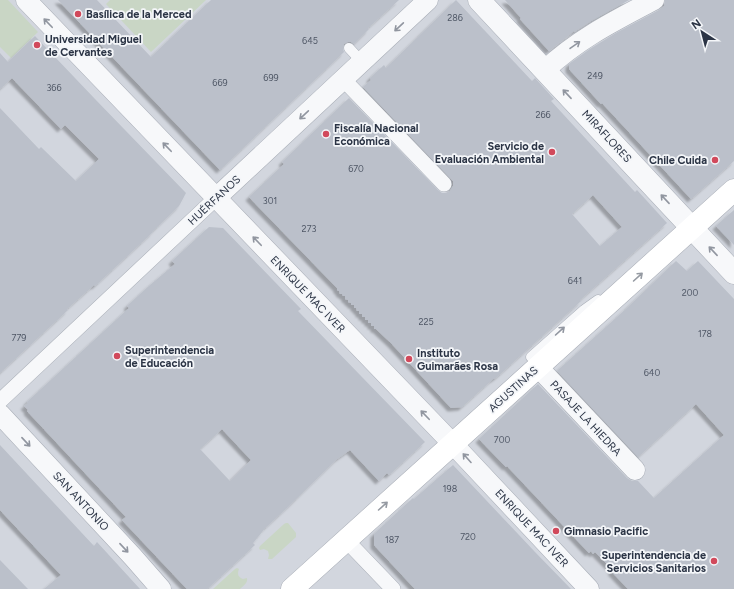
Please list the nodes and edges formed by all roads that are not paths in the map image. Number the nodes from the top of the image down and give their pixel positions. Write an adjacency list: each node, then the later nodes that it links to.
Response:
1 (26, 0): 9 (street, ENRIQUE MAC IVER, one-way to 1)
2 (428, 0): 6 (street, HUÉRFANOS, one-way to 6)
3 (479, 0): 5 (street, MIRAFLORES)
4 (654, 0): 5 (street, one-way to 4)
5 (545, 70): 10 (street, MIRAFLORES, one-way to 5)
6 (343, 79): 7 (street); 9 (street, HUÉRFANOS, one-way to 9)
7 (444, 184)
8 (734, 190): 10 (main road, AGUSTINAS)
9 (216, 198): 13 (street, HUÉRFANOS); 15 (street, ENRIQUE MAC IVER, one-way to 9)
10 (692, 228): 11 (street, MIRAFLORES, one-way to 10); 12 (main road, AGUSTINAS, one-way to 10)
11 (734, 273)
12 (534, 362): 15 (main road, AGUSTINAS); 16 (street, PASAJE LA HIEDRA)
13 (0, 401)
14 (0, 414): 20 (street, SAN ANTONIO, one-way to 20)
15 (452, 443): 18 (street, ENRIQUE MAC IVER, one-way to 15); 19 (main road, AGUSTINAS, one-way to 15)
16 (635, 470)
17 (482, 486): 18 (lane)
18 (530, 526): 23 (street, ENRIQUE MAC IVER)
19 (337, 541): 21 (main road, AGUSTINAS); 22 (street)
20 (161, 589)
21 (292, 589)
22 (393, 589)
23 (589, 589)

